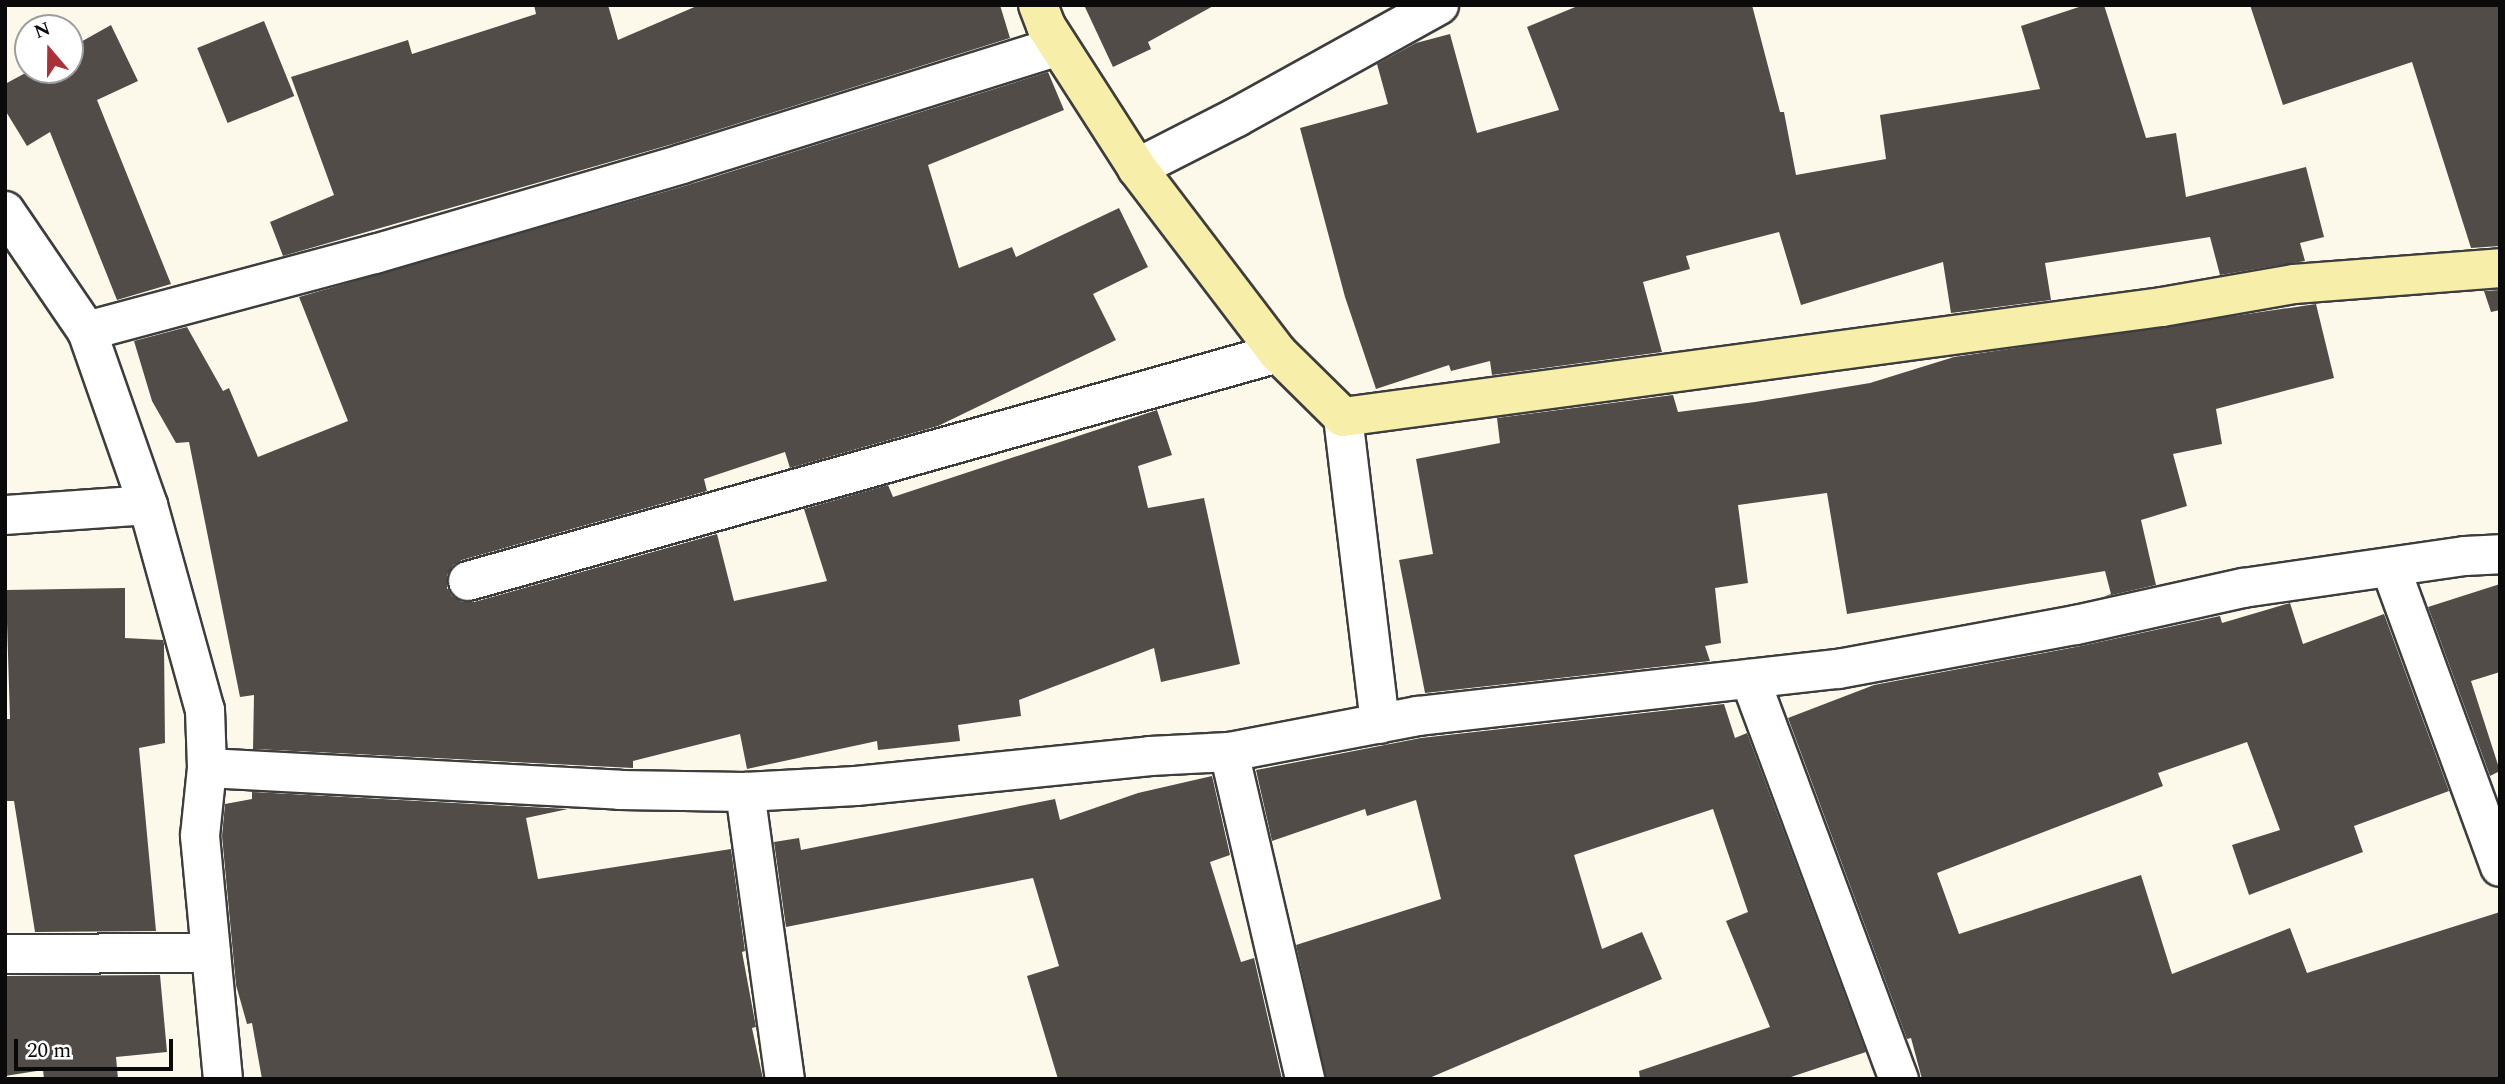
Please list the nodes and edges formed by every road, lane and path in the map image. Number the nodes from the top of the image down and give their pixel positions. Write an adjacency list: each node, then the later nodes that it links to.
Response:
1 (1038, 5): 3 (main road)
2 (1438, 5): 4 (street)
3 (1058, 46): 4 (main road); 7 (street)
4 (1137, 167): 8 (main road)
5 (5, 211): 7 (street)
6 (2500, 268): 9 (main road)
7 (87, 331): 10 (street)
8 (1278, 353): 9 (main road); 14 (street)
9 (1343, 417): 16 (street)
10 (148, 505): 11 (street); 18 (street)
11 (5, 515)
12 (2500, 554): 13 (street)
13 (2391, 569): 15 (street); 20 (street)
14 (468, 581)
15 (1750, 679): 16 (street); 26 (street)
16 (1380, 724): 17 (street)
17 (1229, 752): 19 (street); 25 (street)
18 (207, 768): 19 (street); 21 (street)
19 (744, 792): 24 (street)
20 (2500, 867)
21 (211, 953): 22 (street); 23 (street)
22 (5, 954)
23 (223, 1079)
24 (785, 1079)
25 (1305, 1079)
26 (1899, 1079)

